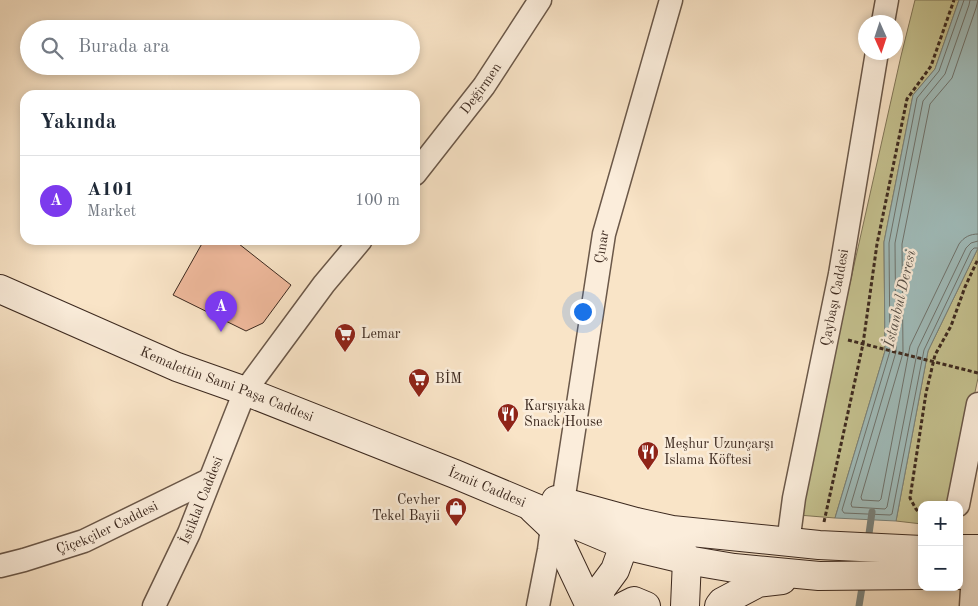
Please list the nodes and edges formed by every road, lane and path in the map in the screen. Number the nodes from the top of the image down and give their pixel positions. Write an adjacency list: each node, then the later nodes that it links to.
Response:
1 (540, 0): 7 (street, Değirmen)
2 (671, 0): 19 (street, Çınar)
3 (887, 0): 5 (street)
4 (954, 0): 11 (path)
5 (884, 15)
6 (877, 60): 26 (street, Çaybaşı Caddesi)
7 (420, 168)
8 (356, 245): 14 (street)
9 (978, 259): 12 (path)
10 (0, 289): 14 (main road, Kemalettin Sami Paşa Caddesi)
11 (863, 344): 12 (path); 25 (path)
12 (933, 362): 13 (path); 21 (path)
13 (978, 373)
14 (245, 391): 16 (main road, Kemalettin Sami Paşa Caddesi); 17 (street, İstiklal Caddesi)
15 (978, 404): 18 (street)
16 (455, 474): 19 (main road, İzmit Caddesi); 20 (main road, İzmit Caddesi)
17 (209, 480): 30 (street, Çiçekçiler Caddesi); 33 (street, İstiklal Caddesi)
18 (959, 501)
19 (563, 502): 24 (main road, İzmit Caddesi)
20 (526, 503): 22 (main road); 24 (main road, İzmit Caddesi)
21 (918, 511)
22 (552, 527): 34 (street); 35 (main road)
23 (672, 530): 24 (main road, İzmit Caddesi); 26 (main road, İzmit Caddesi); 28 (main road)
24 (630, 533): 28 (main road, İzmit Caddesi); 36 (main road)
25 (821, 536): 26 (main road, İzmit Caddesi); 29 (main road, İzmit Caddesi)
26 (788, 542)
27 (963, 556): 31 (main road)
28 (687, 560): 32 (main road, İzmit Caddesi); 39 (main road)
29 (918, 563): 32 (main road, İzmit Caddesi)
30 (0, 566)
31 (972, 568): 41 (street)
32 (819, 576): 40 (main road)
33 (154, 606)
34 (538, 606)
35 (590, 606)
36 (598, 606)
37 (624, 606): 38 (main road)
38 (646, 606)
39 (685, 606)
40 (719, 606)
41 (971, 606)

